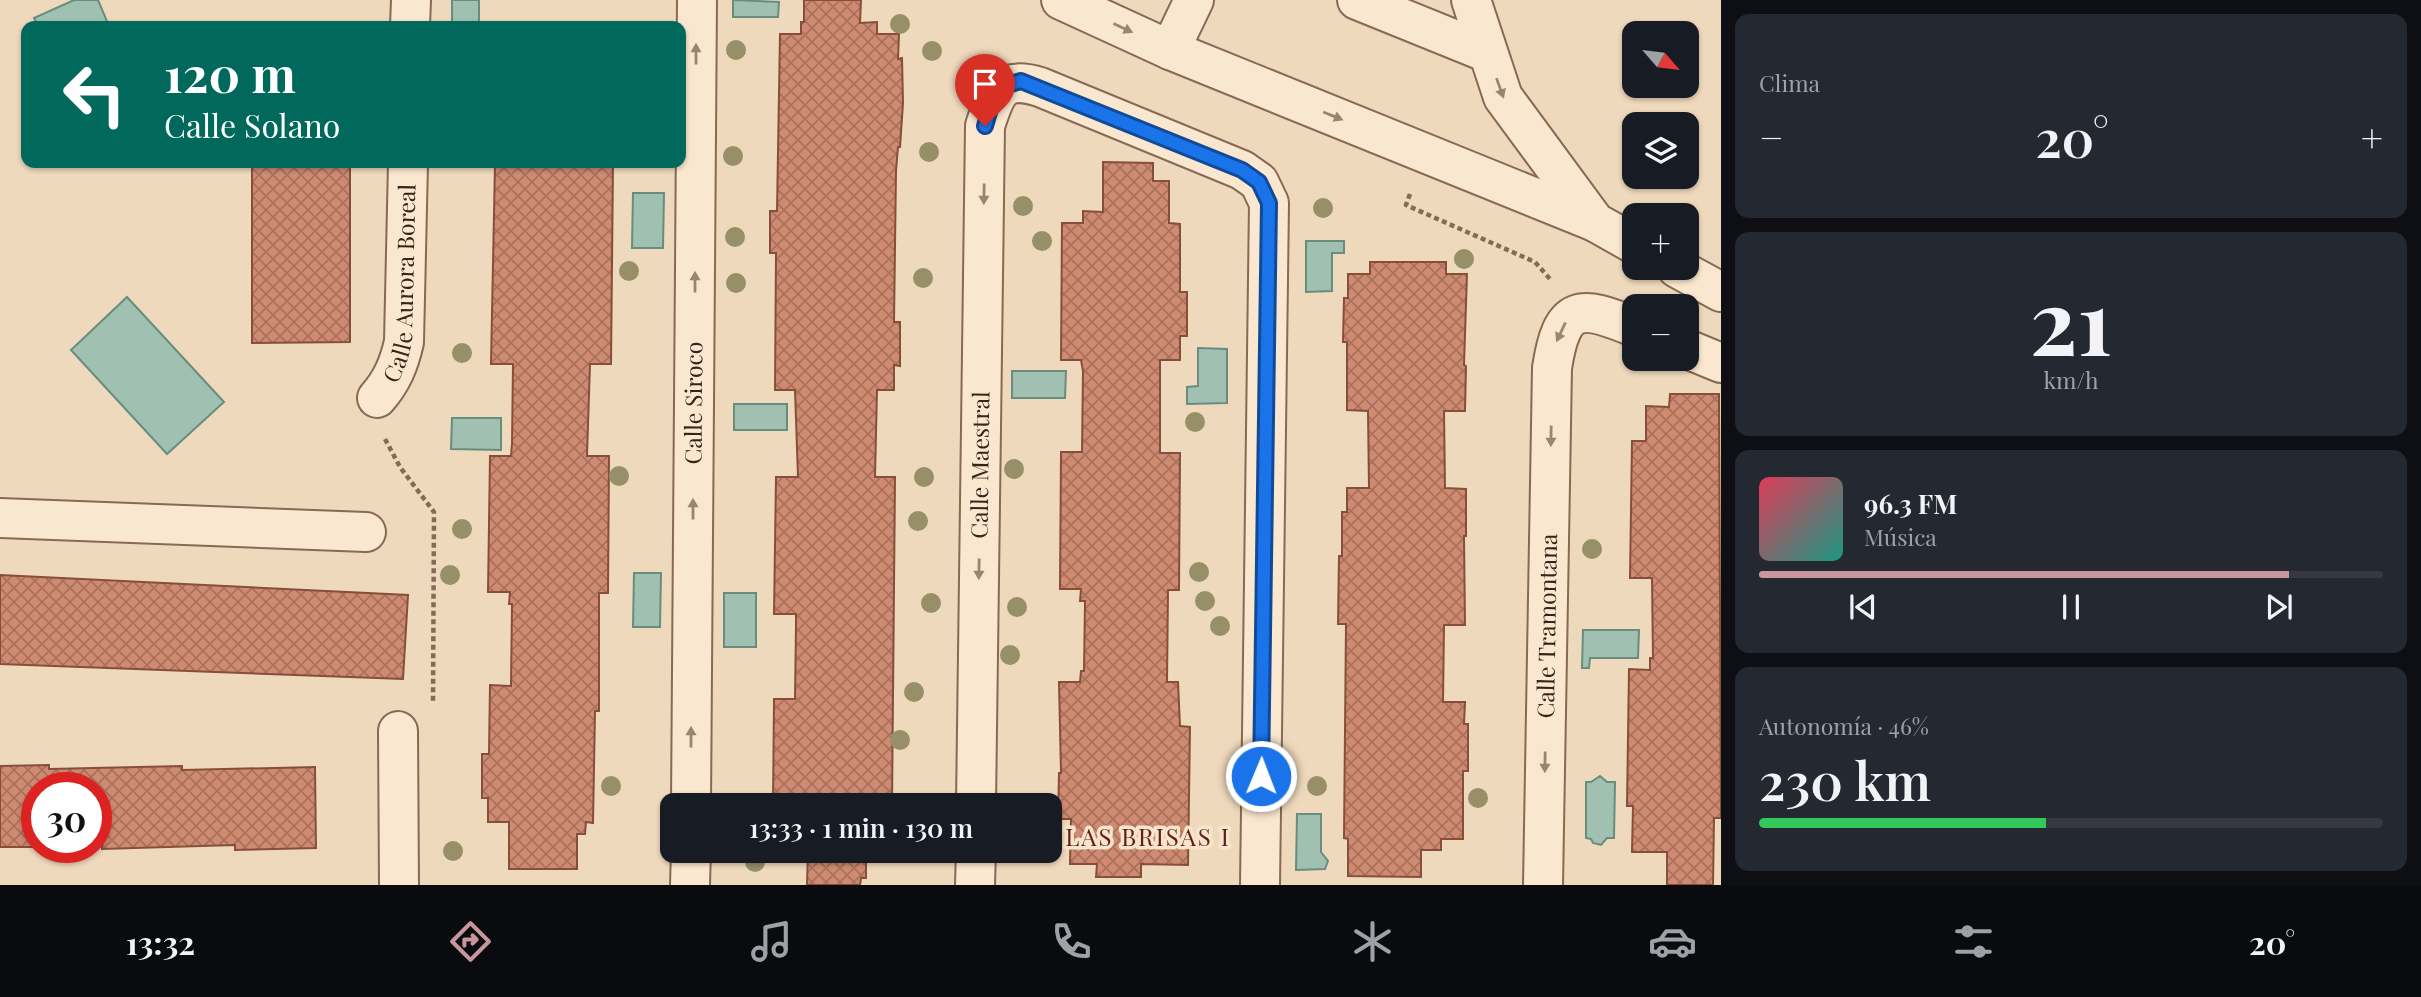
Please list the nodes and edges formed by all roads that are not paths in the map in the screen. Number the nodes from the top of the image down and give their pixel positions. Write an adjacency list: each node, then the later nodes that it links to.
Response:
1 (411, 0): 7 (street)
2 (697, 0): 22 (street, Calle Siroco, one-way to 2)
3 (1060, 0): 8 (street, one-way to 8)
4 (1194, 0): 8 (street)
5 (1357, 0): 9 (street)
6 (1471, 0): 9 (street)
7 (410, 21)
8 (1170, 50): 11 (street, one-way to 11)
9 (1488, 52): 11 (street, one-way to 11)
10 (408, 168): 18 (street, Calle Aurora Boreal)
11 (1595, 222): 12 (street)
12 (1622, 237)
13 (1699, 280): 14 (street)
14 (1721, 292)
15 (1622, 322): 30 (street, Calle Tramontana, one-way to 30)
16 (1699, 354): 17 (street)
17 (1721, 363)
18 (377, 398)
19 (0, 518): 20 (street)
20 (366, 532)
21 (398, 731): 26 (street)
22 (691, 793)
23 (976, 793): 29 (street, Calle Maestral, one-way to 23)
24 (691, 863): 27 (street)
25 (976, 863): 28 (street)
26 (399, 885)
27 (690, 885)
28 (975, 885)
29 (1260, 885)
30 (1543, 885)

